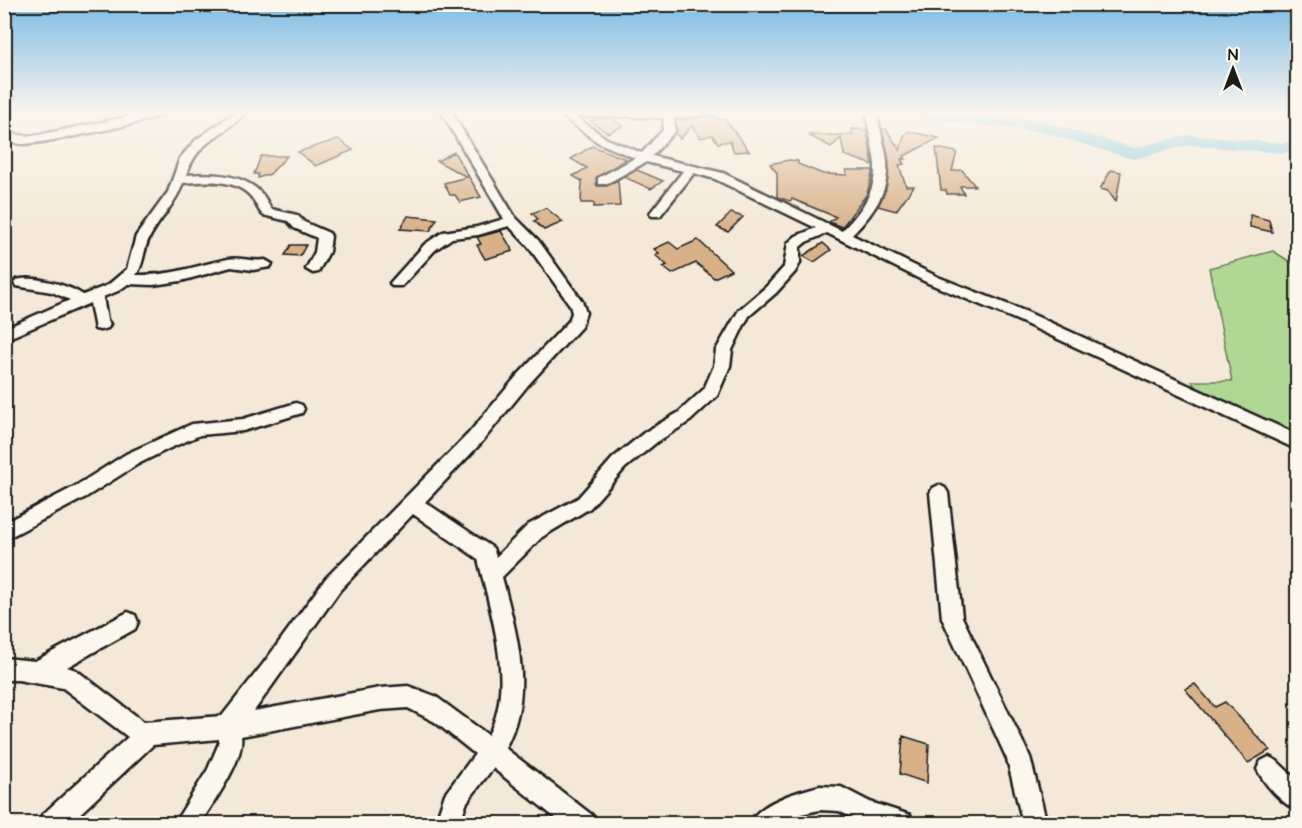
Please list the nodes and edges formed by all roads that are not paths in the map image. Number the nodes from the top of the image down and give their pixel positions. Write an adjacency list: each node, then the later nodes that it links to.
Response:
1 (191, 152): 8 (street)
2 (470, 152): 11 (street)
3 (629, 152): 6 (street)
4 (650, 152): 6 (street)
5 (878, 152): 13 (street)
6 (644, 158): 7 (street); 9 (street)
7 (692, 168): 10 (street); 12 (street)
8 (177, 180): 15 (street); 16 (street)
9 (602, 181)
10 (656, 213)
11 (512, 221): 18 (street); 26 (street)
12 (829, 228): 13 (street); 28 (street)
13 (844, 236): 24 (street)
14 (265, 264): 16 (street)
15 (313, 269)
16 (125, 279): 19 (street)
17 (21, 283): 20 (street)
18 (397, 283)
19 (96, 295): 20 (street); 21 (street)
20 (81, 301): 22 (street)
21 (103, 324)
22 (6, 333)
23 (296, 409): 27 (street)
24 (1298, 443)
25 (939, 493): 43 (street)
26 (412, 503): 28 (street); 32 (street)
27 (4, 532)
28 (491, 575): 34 (street)
29 (128, 622): 31 (street)
30 (4, 669): 31 (street)
31 (37, 672): 33 (street)
32 (228, 728): 33 (street); 34 (street); 38 (street)
33 (148, 734): 37 (street)
34 (491, 751): 39 (street); 40 (street)
35 (1269, 769): 36 (street)
36 (1298, 800)
37 (51, 824)
38 (186, 824)
39 (447, 824)
40 (583, 824)
41 (761, 824): 42 (street)
42 (901, 824)
43 (1035, 824)

